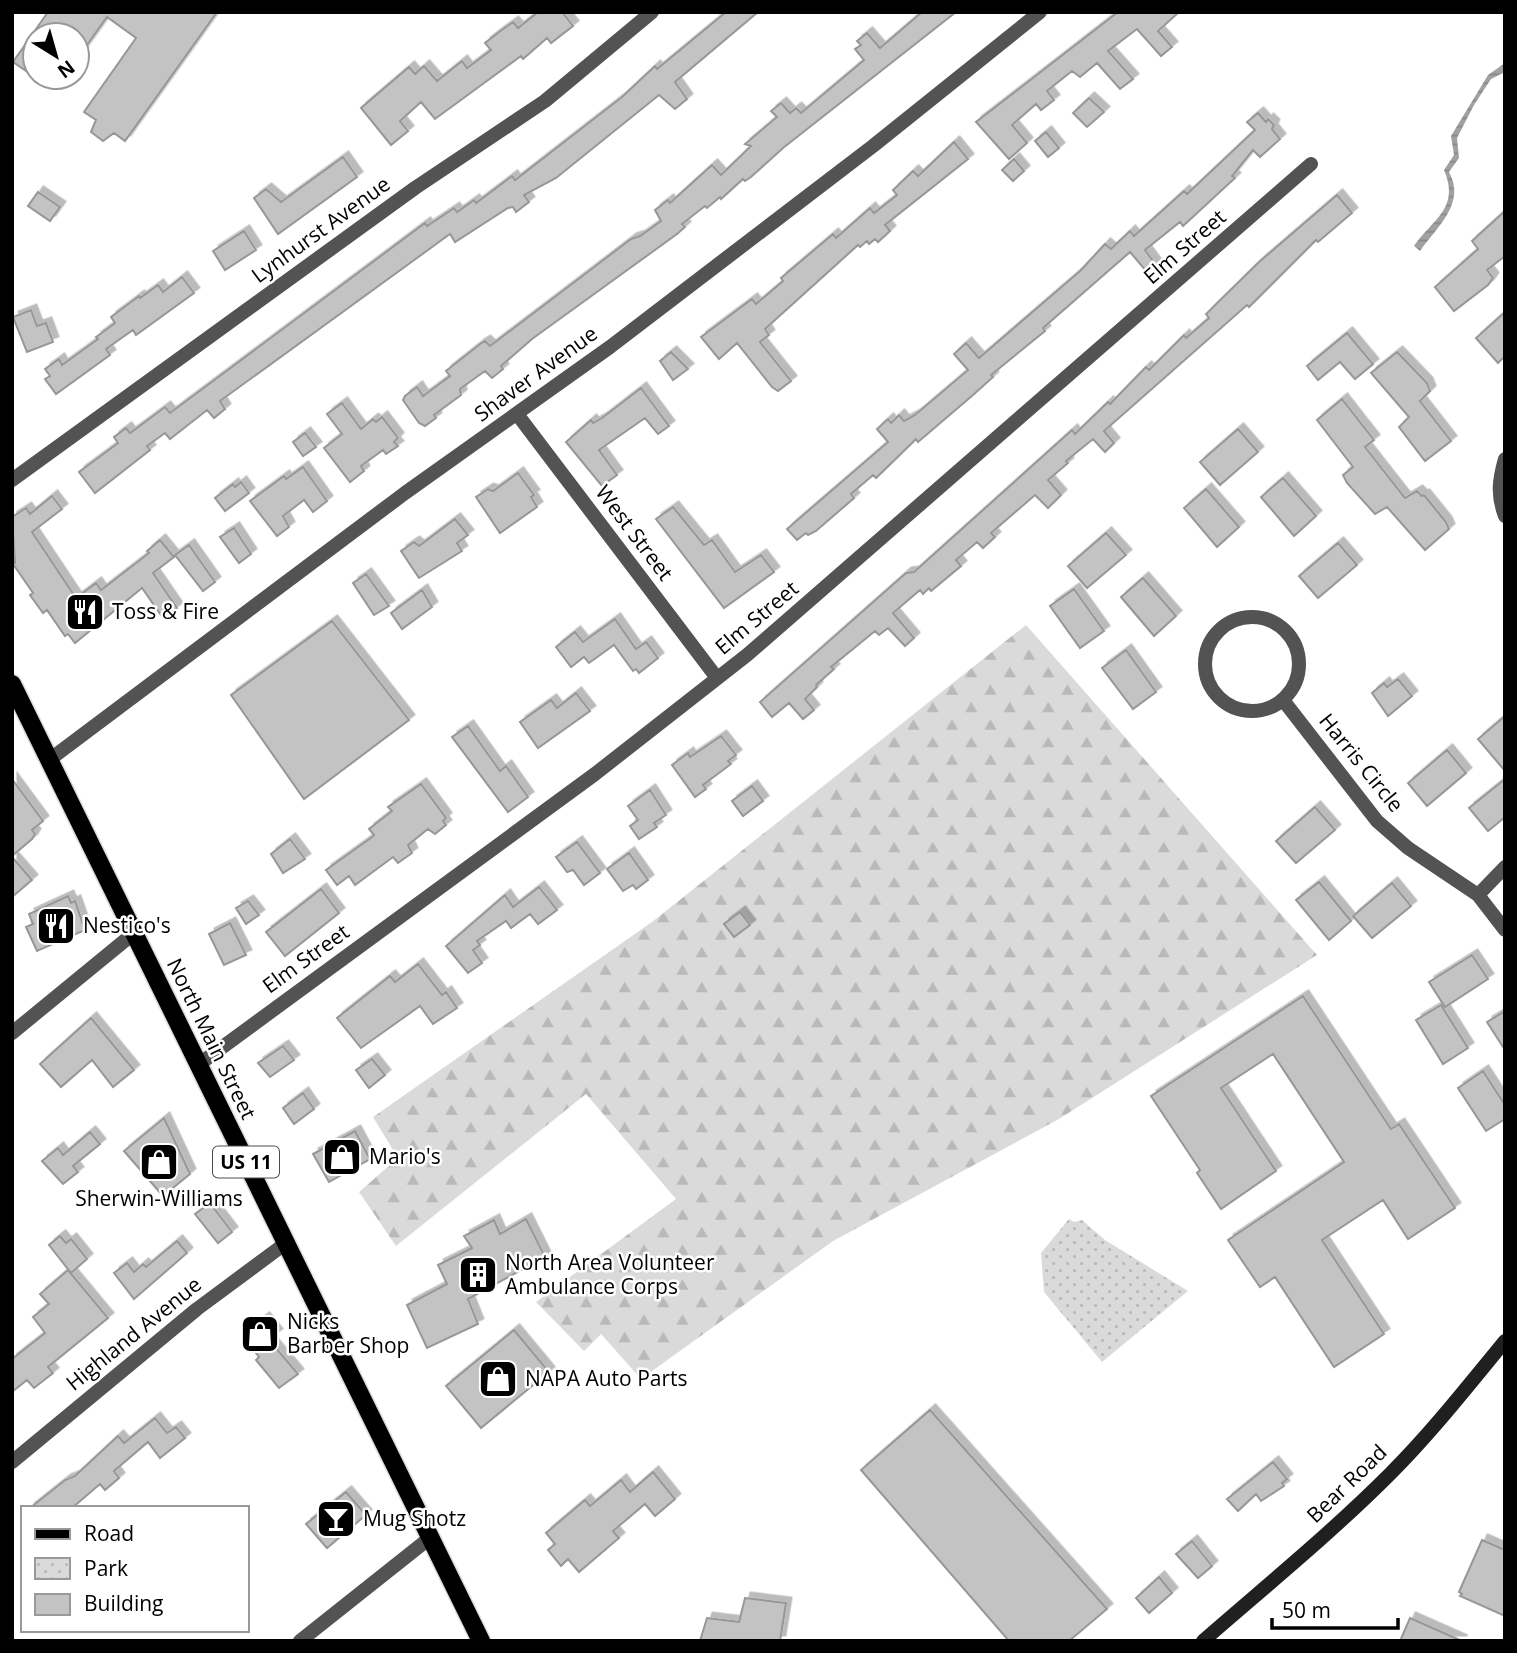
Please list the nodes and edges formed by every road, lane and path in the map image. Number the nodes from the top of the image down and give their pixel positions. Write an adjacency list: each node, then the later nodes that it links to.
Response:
1 (652, 12): 6 (street, Lynhurst Avenue)
2 (1040, 12): 4 (street, Shaver Avenue)
3 (1311, 164): 8 (street, Elm Street)
4 (517, 414): 8 (street, West Street); 11 (street, Shaver Avenue)
5 (1505, 459): 7 (street)
6 (12, 480)
7 (1505, 516)
8 (718, 678): 17 (street, Elm Street)
9 (12, 684): 11 (main road, North Main Street / US 11)
10 (1283, 700): 10 (street); 13 (street, Harris Circle)
11 (49, 760): 15 (main road, North Main Street / US 11)
12 (1505, 867): 13 (street)
13 (1478, 895): 14 (street, Harris Circle)
14 (1505, 930)
15 (134, 933): 16 (street); 17 (main road, North Main Street / US 11)
16 (12, 1033)
17 (198, 1065): 18 (main road, North Main Street / US 11)
18 (286, 1243): 20 (street, Highland Avenue); 21 (main road, North Main Street / US 11)
19 (1505, 1341): 24 (main road, Bear Road)
20 (12, 1462)
21 (431, 1537): 22 (street); 23 (main road, North Main Street / US 11)
22 (300, 1641)
23 (481, 1641)
24 (1203, 1641)

